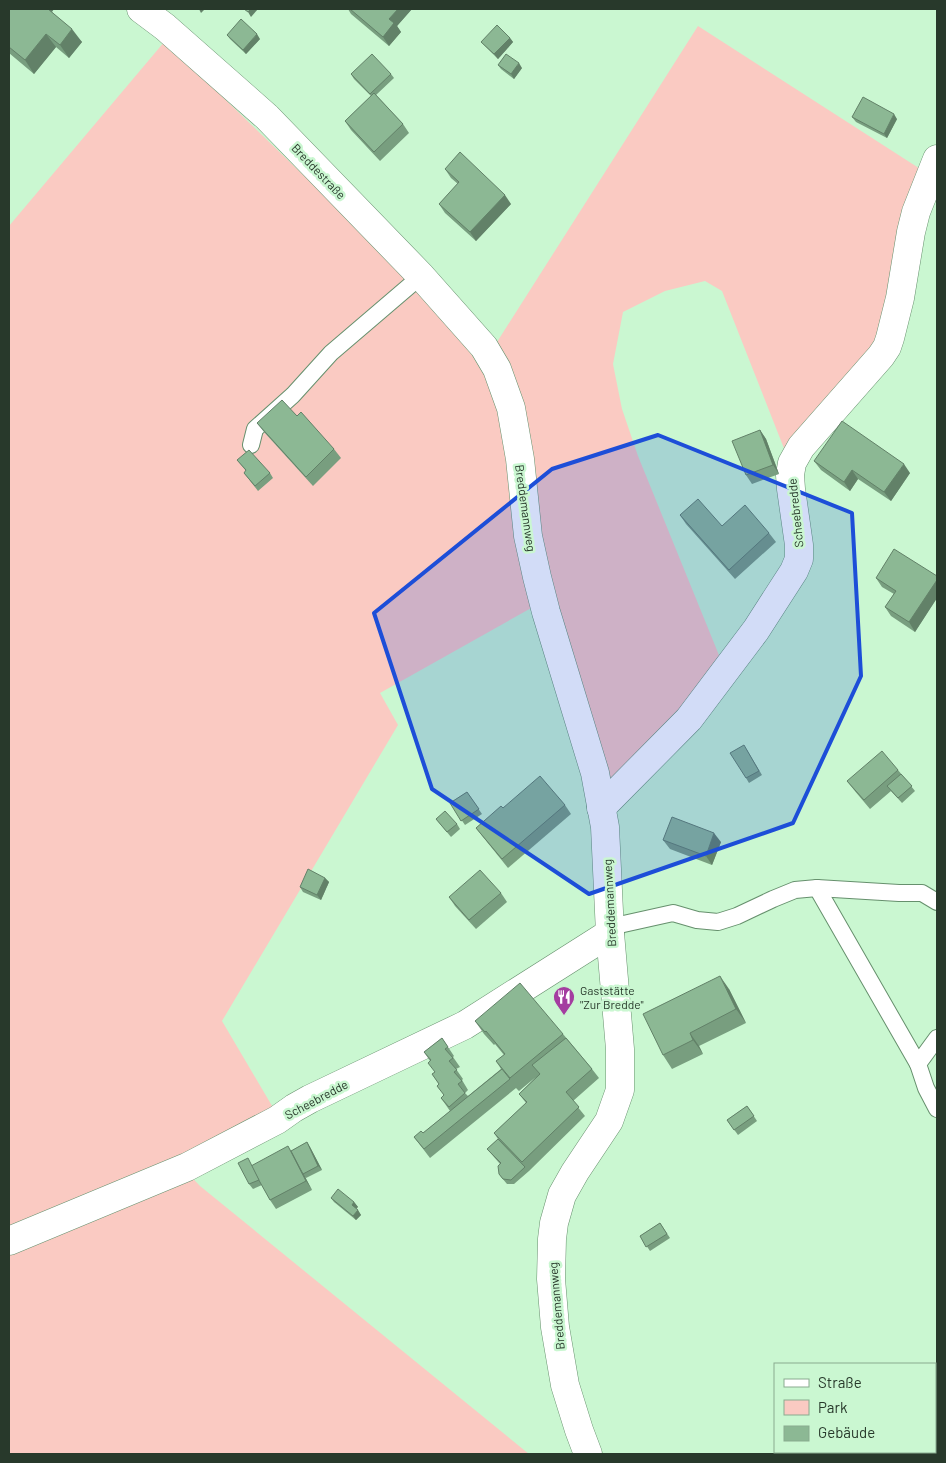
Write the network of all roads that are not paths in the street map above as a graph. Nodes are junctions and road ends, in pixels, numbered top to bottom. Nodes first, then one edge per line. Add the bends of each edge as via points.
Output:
1 (141, 9) edge
2 (937, 159) edge
3 (421, 276) junction
4 (484, 347) joint
5 (251, 445) dead end
6 (602, 808) junction
7 (817, 888) junction
8 (937, 902) edge
9 (610, 930) junction
10 (937, 1038) edge
11 (918, 1064) junction
12 (937, 1109) edge
13 (9, 1241) edge
14 (588, 1454) edge

1 - 3 street, Breddestraße via 267,117
2 - 6 street, Scheebredde via 916,212 887,347 801,447 792,463 790,489 799,545 799,560 794,571 756,630 690,719
3 - 4 street, Breddestraße
3 - 5 lane via 331,353 293,395 255,429
4 - 6 street, Breddemannweg via 497,369 511,408 528,536 537,577
6 - 9 street, Breddemannweg
7 - 8 lane via 922,893
7 - 9 lane via 795,890 718,922 674,913
7 - 11 lane
9 - 13 street, Scheebredde via 465,1024 310,1099 187,1167
9 - 14 street, Breddemannweg via 620,1049 620,1090 609,1121 562,1195 552,1239 555,1327 565,1385
10 - 11 lane
11 - 12 lane

